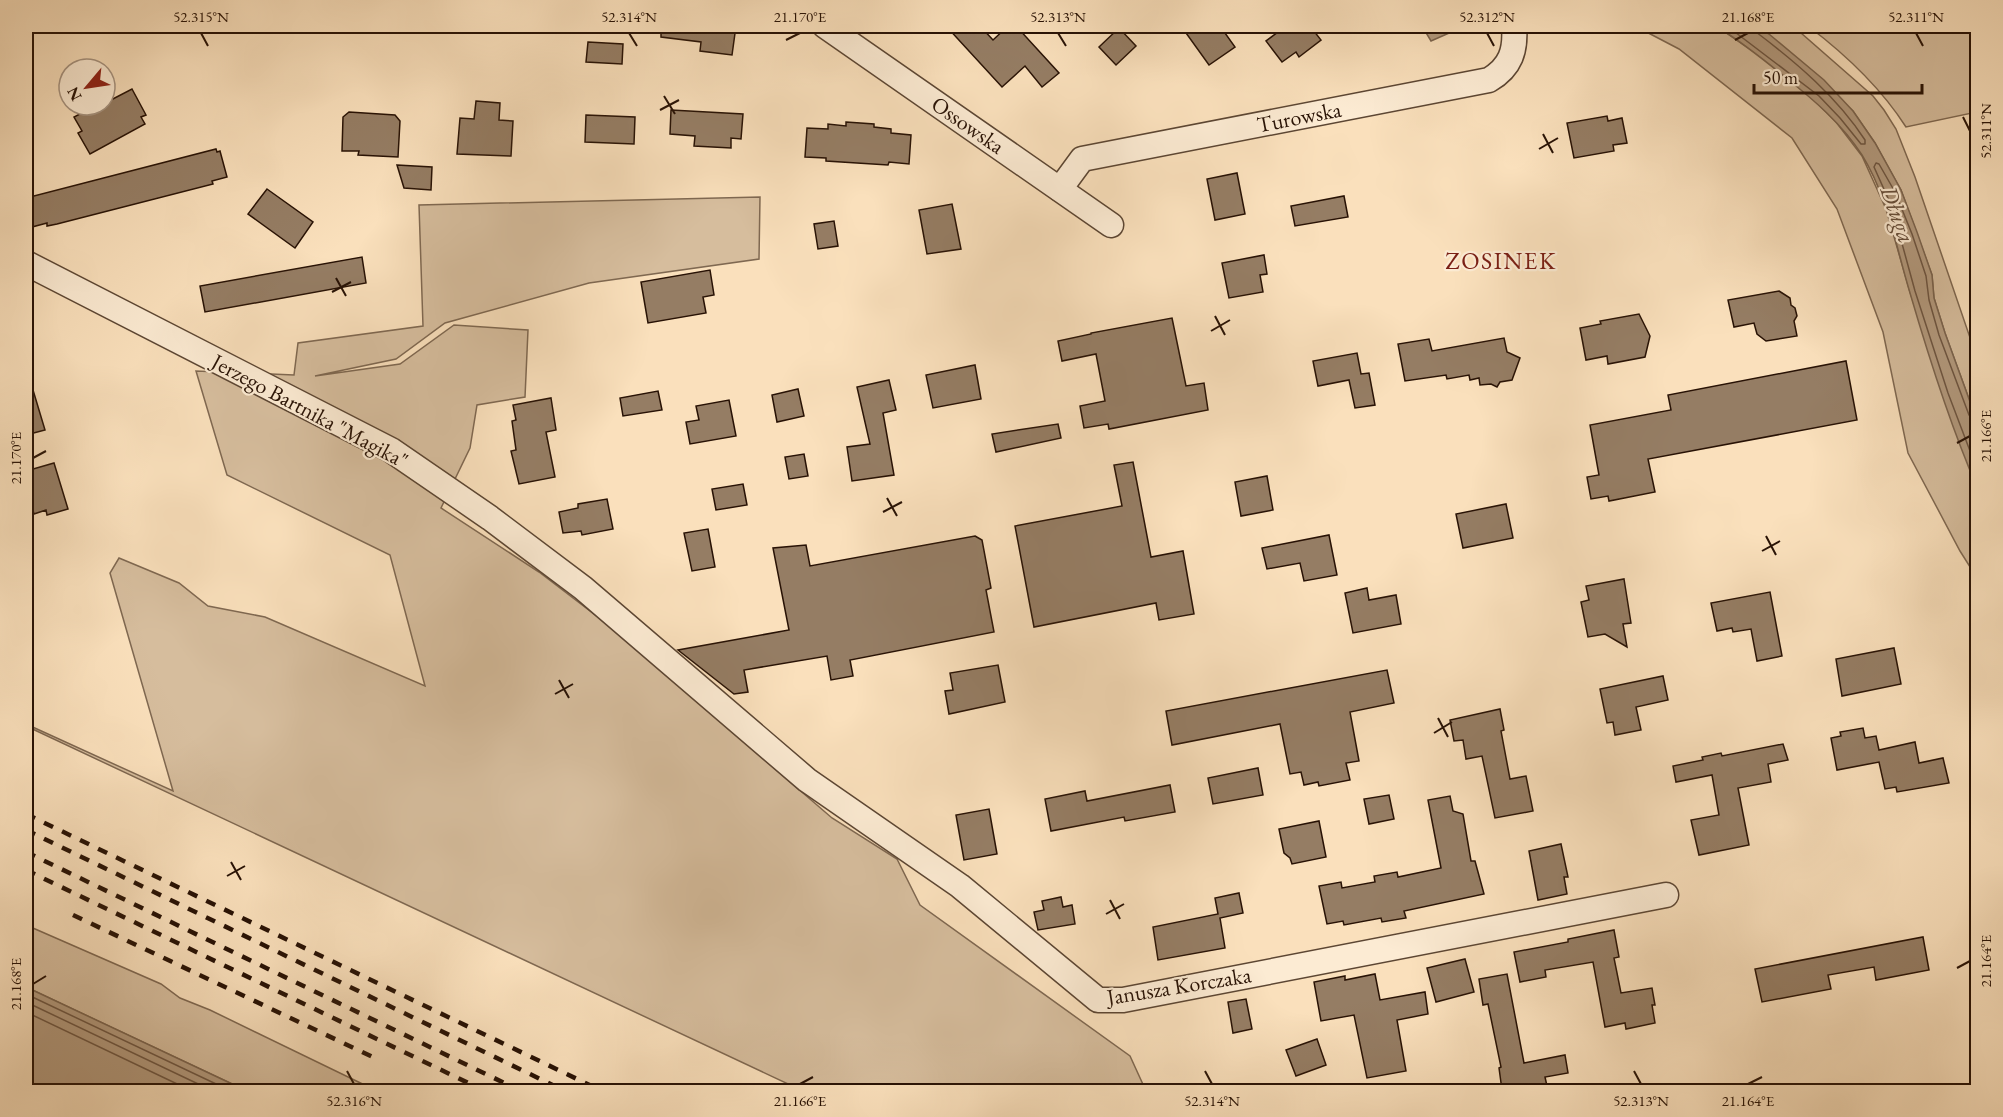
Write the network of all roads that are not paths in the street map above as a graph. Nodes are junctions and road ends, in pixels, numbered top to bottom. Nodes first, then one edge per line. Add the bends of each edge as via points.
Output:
1 (825, 26) edge
2 (1514, 26) edge
3 (1060, 189) junction
4 (1111, 225) dead end
5 (26, 263) edge
6 (715, 702) joint
7 (1666, 895) dead end

1 - 3 street, Ossowska
2 - 3 street, Turowska via 1512,57 1490,80 1082,159
3 - 4 street, Ossowska
5 - 6 street, Jerzego Bartnika "Magika" via 391,450 584,588
6 - 7 street, Janusza Korczaka via 807,780 960,886 1098,1000 1123,1000

